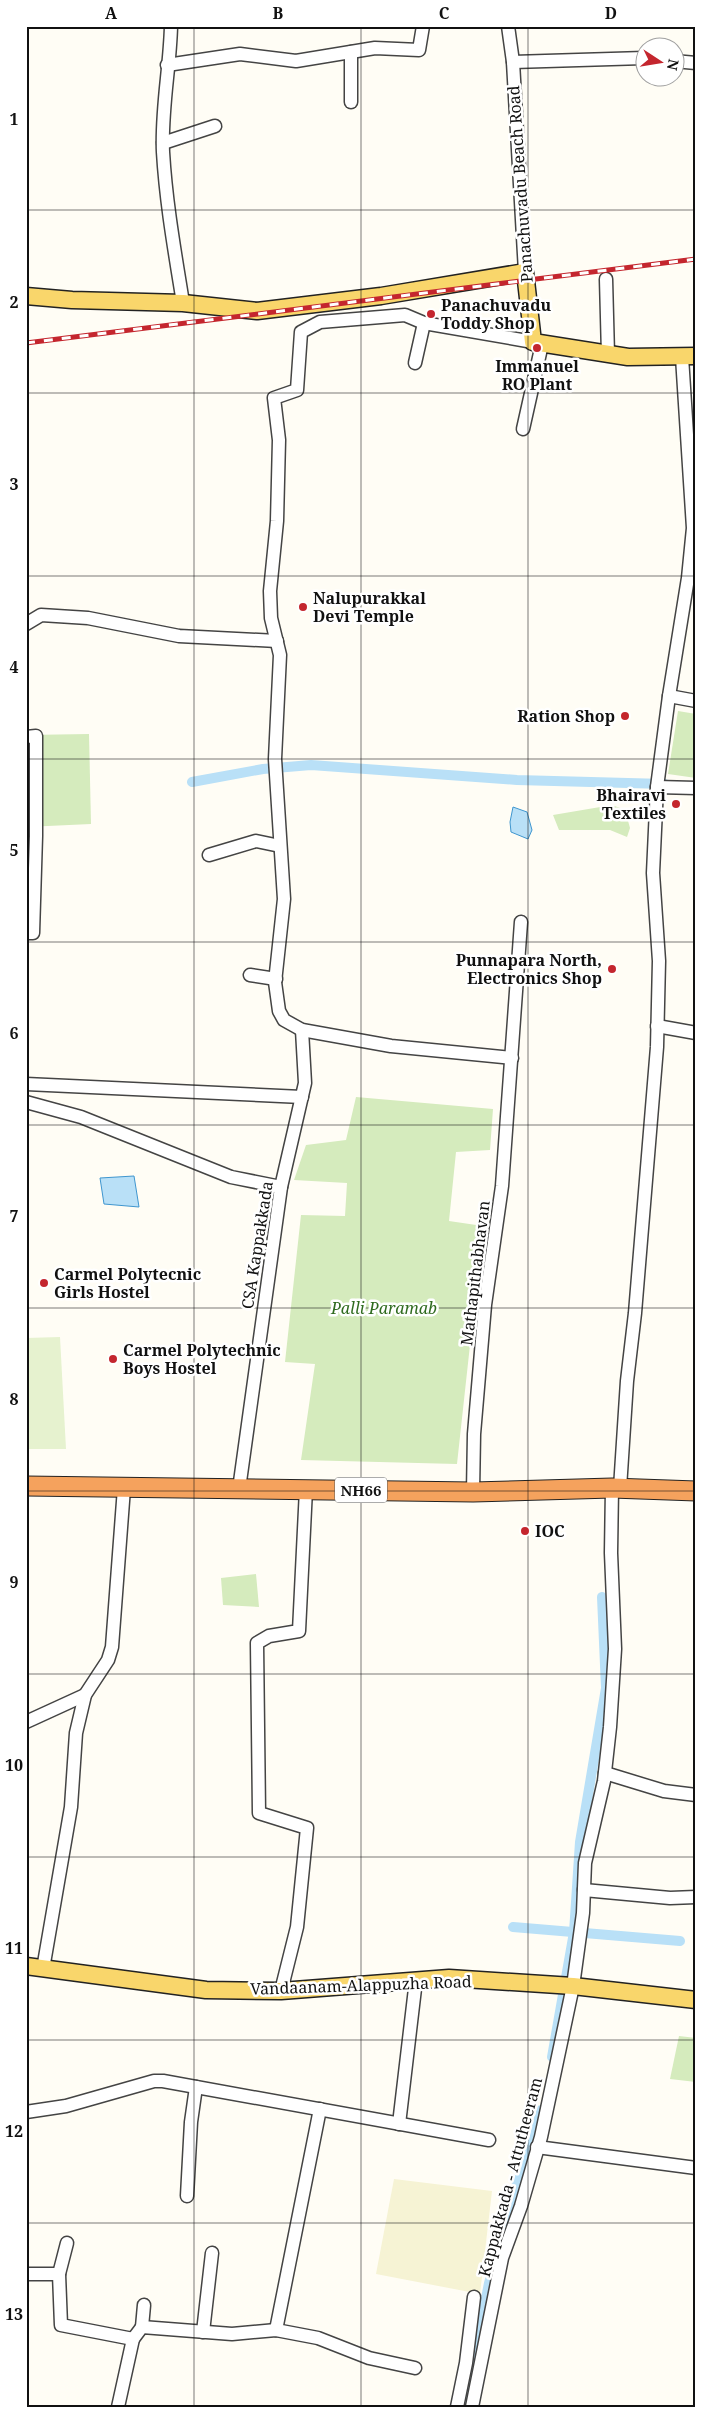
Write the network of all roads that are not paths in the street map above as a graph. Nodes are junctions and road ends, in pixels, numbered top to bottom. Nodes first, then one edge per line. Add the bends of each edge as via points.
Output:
1 (171, 26) edge
2 (423, 26) edge
3 (508, 26) edge
4 (351, 52) junction
5 (634, 58) edge
6 (513, 62) junction
7 (167, 65) junction
8 (351, 102) dead end
9 (215, 126) dead end
10 (164, 143) junction
11 (525, 272) junction
12 (606, 278) dead end
13 (26, 296) edge
14 (184, 303) junction
15 (424, 323) junction
16 (538, 343) junction
17 (608, 355) junction
18 (689, 356) edge
19 (415, 363) dead end
20 (523, 429) dead end
21 (693, 492) edge
22 (26, 624) edge
23 (277, 641) junction
24 (669, 696) junction
25 (696, 701) edge
26 (26, 737) edge
27 (658, 783) junction
28 (696, 788) edge
29 (31, 836) edge
30 (280, 846) junction
31 (209, 855) dead end
32 (521, 922) dead end
33 (26, 933) edge
34 (250, 975) dead end
35 (276, 979) junction
36 (658, 1026) junction
37 (302, 1030) junction
38 (696, 1034) edge
39 (512, 1058) junction
40 (26, 1084) edge
41 (302, 1097) junction
42 (26, 1102) edge
43 (281, 1187) junction
44 (26, 1486) edge
45 (124, 1488) junction
46 (616, 1488) junction
47 (240, 1489) junction
48 (306, 1489) junction
49 (696, 1491) edge
50 (473, 1492) junction
51 (84, 1695) junction
52 (26, 1722) edge
53 (605, 1773) junction
54 (696, 1795) edge
55 (584, 1890) junction
56 (696, 1898) edge
57 (26, 1966) edge
58 (43, 1969) junction
59 (416, 1980) junction
60 (567, 1985) junction
61 (281, 1990) junction
62 (696, 2000) edge
63 (196, 2087) junction
64 (320, 2110) junction
65 (26, 2112) edge
66 (399, 2124) junction
67 (488, 2140) dead end
68 (537, 2147) junction
69 (696, 2168) edge
70 (187, 2196) dead end
71 (67, 2243) dead end
72 (212, 2254) dead end
73 (26, 2274) edge
74 (59, 2274) junction
75 (474, 2297) dead end
76 (144, 2305) dead end
77 (142, 2327) junction
78 (276, 2330) junction
79 (203, 2332) junction
80 (133, 2339) junction
81 (415, 2368) dead end
82 (118, 2407) edge
83 (457, 2407) edge
84 (472, 2407) edge

1 - 7 street
2 - 4 street via 419,50 375,48
3 - 6 street, Panachuvadu Beach Road
4 - 7 street via 296,61 240,54
4 - 8 street
5 - 6 street
6 - 11 street, Panachuvadu Beach Road
7 - 10 street
9 - 10 street
10 - 14 street via 171,229
11 - 14 main road via 382,296 257,311
11 - 16 main road, Panachuvadu Beach Road
12 - 17 street
13 - 14 main road
15 - 16 street
15 - 19 street
15 - 23 street via 406,315 355,317 320,322 301,332 297,390 274,398 279,440 277,521 270,591 271,618
16 - 17 main road
16 - 20 street
17 - 18 main road
18 - 21 street, Kappakkada - Attutheeram
21 - 24 street, Kappakkada - Attutheeram via 688,578
22 - 23 street via 41,615 50,615 88,618 179,636
23 - 30 street via 280,655 274,759
24 - 25 street
24 - 27 street, Kappakkada - Attutheeram
26 - 29 street via 36,736
27 - 28 street
27 - 36 street, Kappakkada - Attutheeram via 653,873 659,961
29 - 33 street via 33,933
30 - 31 street via 256,841
30 - 35 street via 284,899
32 - 39 street, Mathapithabhavan
34 - 35 street
35 - 37 street via 277,1001 284,1020
36 - 38 street
36 - 46 street, Kappakkada - Attutheeram via 641,1251
37 - 39 street via 391,1046
37 - 41 street, CSA Kappakkada
39 - 50 street, Mathapithabhavan via 502,1186 485,1306 474,1434
40 - 41 street
41 - 43 street, CSA Kappakkada
42 - 43 street via 81,1117 231,1177
43 - 47 street, CSA Kappakkada
44 - 45 highway, NH66
45 - 47 highway, NH66
45 - 51 street via 112,1647 105,1664
46 - 49 highway, NH66
46 - 50 highway, NH66
46 - 53 street, Kappakkada - Attutheeram via 611,1553 615,1650
47 - 48 highway, NH66
48 - 50 highway, NH66
48 - 61 street via 298,1631 269,1636 257,1643 259,1813 307,1828 297,1926
51 - 52 street
51 - 58 street via 76,1733 71,1807
53 - 54 street via 664,1791
53 - 55 street, Kappakkada - Attutheeram via 585,1862
55 - 56 street
55 - 60 street, Kappakkada - Attutheeram via 580,1932
57 - 58 main road, Vandaanam-Alappuzha Road
58 - 61 main road, Vandaanam-Alappuzha Road via 206,1990
59 - 60 main road, Vandaanam-Alappuzha Road via 449,1978
59 - 61 main road, Vandaanam-Alappuzha Road
59 - 66 street
60 - 62 main road, Vandaanam-Alappuzha Road
60 - 68 street, Kappakkada - Attutheeram
63 - 64 street
63 - 65 street via 154,2081 66,2106
63 - 70 street via 190,2122
64 - 66 street
64 - 78 street
66 - 67 street
68 - 69 street
68 - 84 street, Kappakkada - Attutheeram via 522,2206 502,2258
71 - 74 street
72 - 79 street
73 - 74 street
74 - 80 street via 61,2325
75 - 83 street
76 - 77 street
77 - 79 street
77 - 80 street
78 - 79 street via 232,2334
78 - 81 street via 318,2338 369,2358
80 - 82 street

